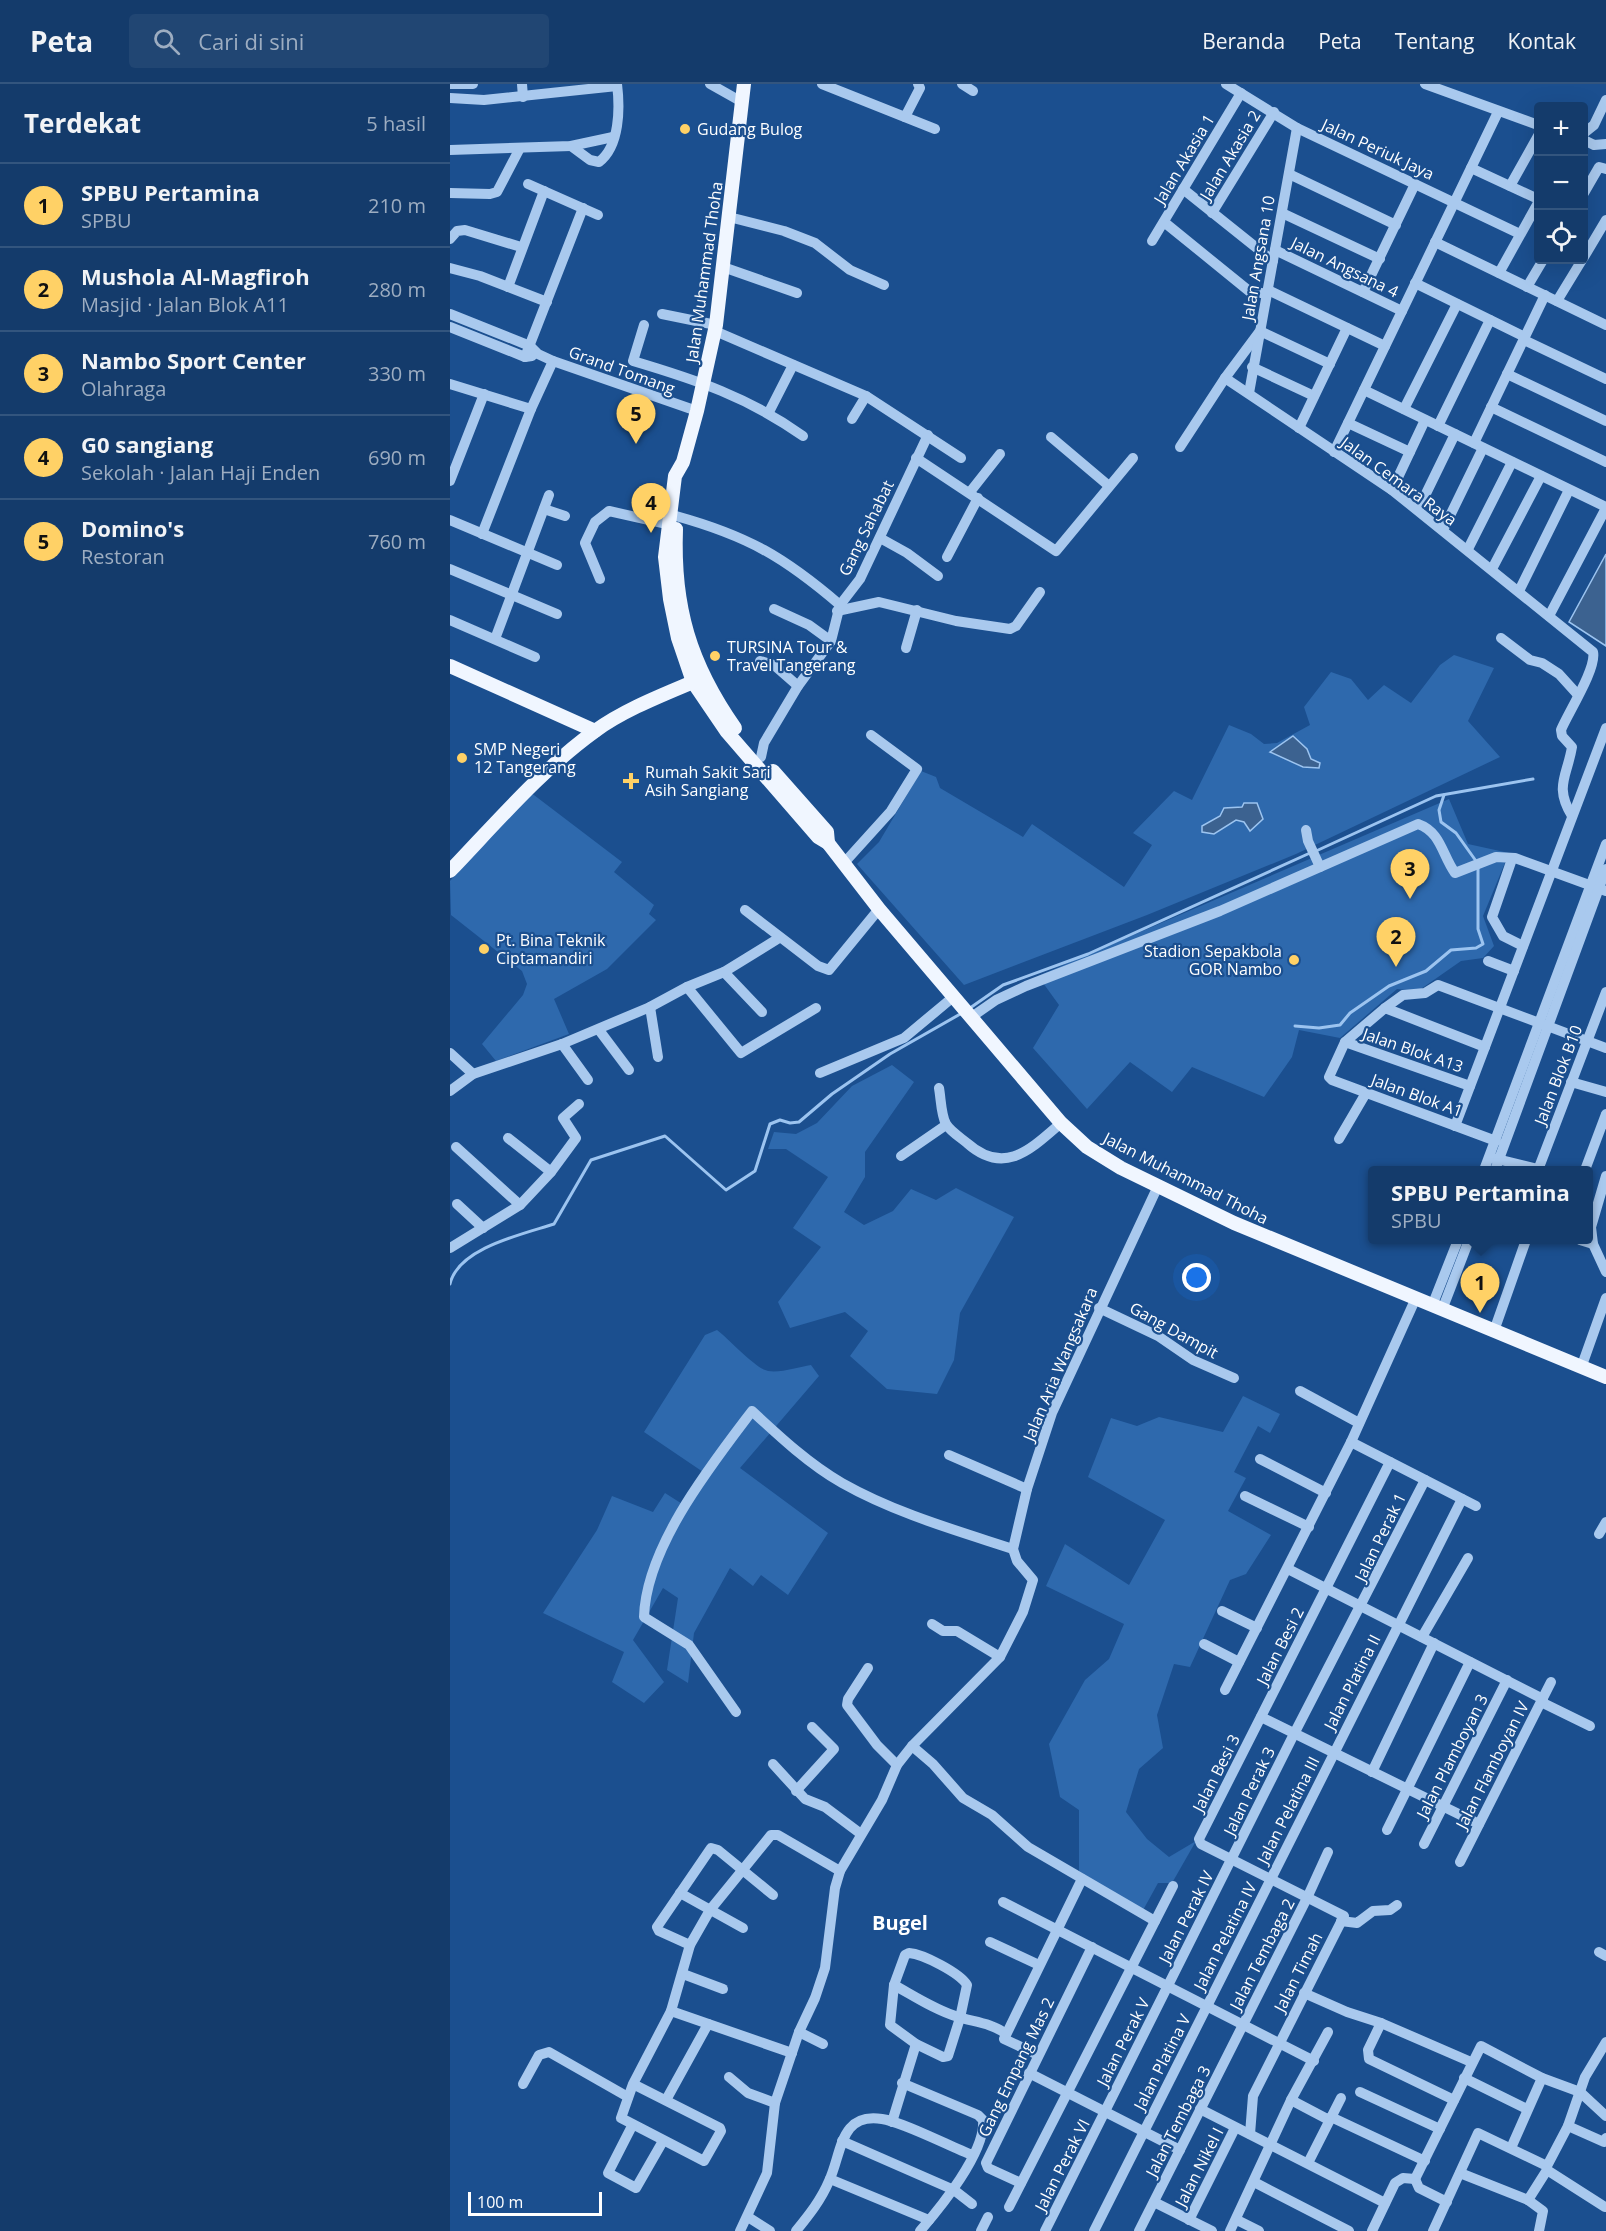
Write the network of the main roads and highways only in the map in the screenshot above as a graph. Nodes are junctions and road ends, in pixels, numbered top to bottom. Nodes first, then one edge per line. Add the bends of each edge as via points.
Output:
1 (744, 84) edge
2 (683, 637) junction
3 (450, 666) edge
4 (693, 682) junction
5 (730, 729) junction
6 (595, 731) junction
7 (828, 843) junction
8 (450, 871) edge
9 (1606, 1377) edge

1 - 2 main road, Jalan Muhammad Thoha via 716,328 672,520
2 - 4 main road, Jalan Muhammad Thoha
2 - 5 main road, Jalan Muhammad Thoha
3 - 6 main road
4 - 5 main road, Jalan Muhammad Thoha
4 - 6 main road
5 - 7 main road, Jalan Muhammad Thoha via 818,837
5 - 7 main road, Jalan Muhammad Thoha via 761,757 826,832
6 - 8 main road via 533,785
7 - 9 main road, Jalan Muhammad Thoha via 968,1016 1061,1124 1087,1147 1256,1233

